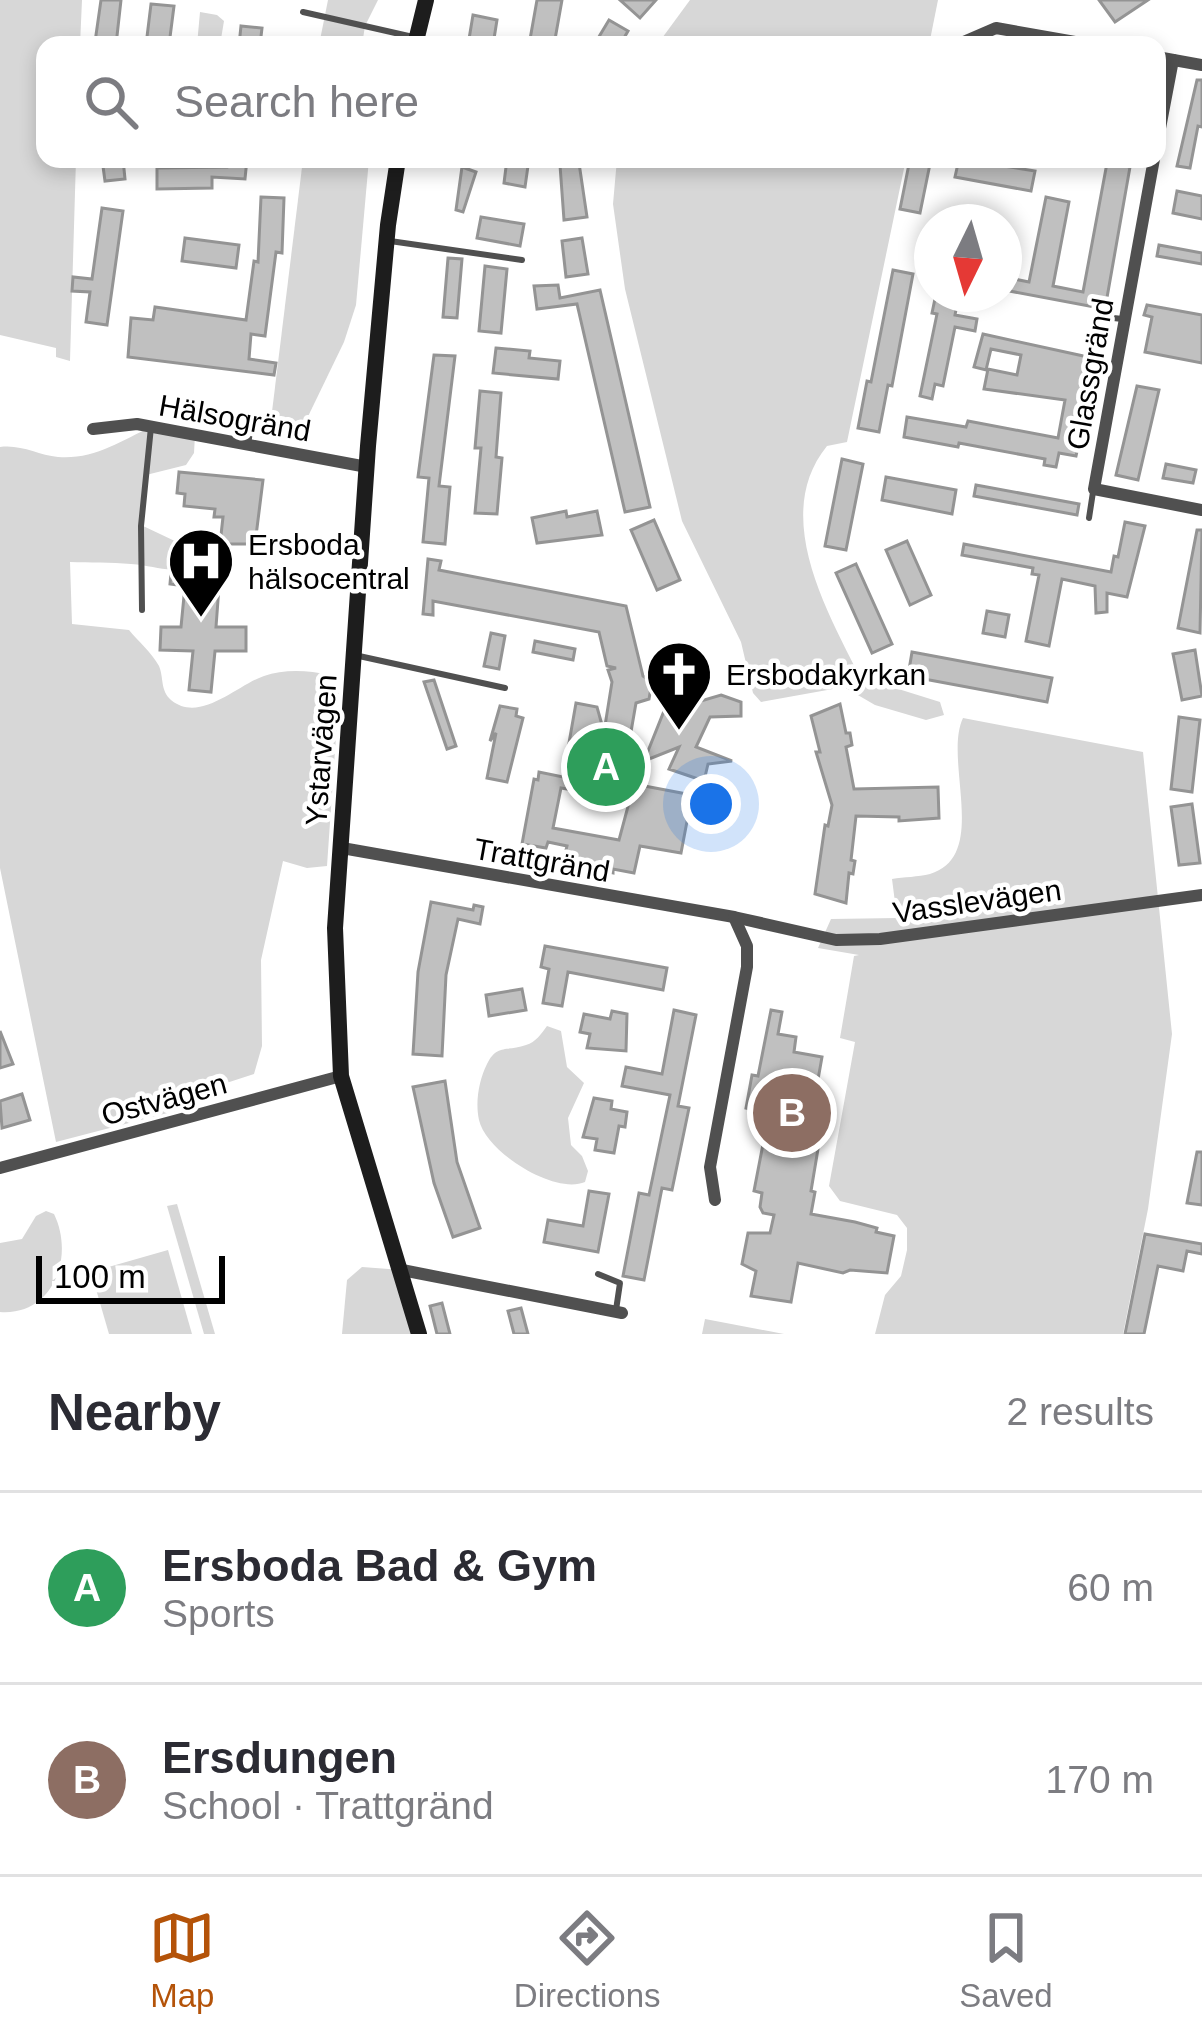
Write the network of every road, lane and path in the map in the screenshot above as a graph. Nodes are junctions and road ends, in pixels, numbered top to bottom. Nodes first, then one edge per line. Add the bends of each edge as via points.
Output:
1 (426, 0) edge
2 (303, 12) dead end
3 (397, 36) edge
4 (417, 36) edge
5 (978, 36) edge
6 (1027, 36) edge
7 (1166, 59) edge
8 (1173, 60) junction
9 (1202, 65) edge
10 (1166, 97) edge
11 (397, 168) edge
12 (1152, 168) edge
13 (387, 241) junction
14 (523, 260) dead end
15 (1103, 317) dead end
16 (1124, 320) junction
17 (250, 424) dead end
18 (151, 427) junction
19 (93, 429) dead end
20 (248, 445) junction
21 (367, 467) junction
22 (1094, 489) junction
23 (1202, 510) edge
24 (1089, 518) dead end
25 (132, 588) dead end
26 (142, 588) junction
27 (142, 610) dead end
28 (355, 655) junction
29 (505, 688) dead end
30 (341, 848) junction
31 (1202, 895) edge
32 (734, 917) junction
33 (758, 922) joint
34 (341, 1076) junction
35 (0, 1168) edge
36 (716, 1199) dead end
37 (402, 1270) junction
38 (598, 1274) dead end
39 (619, 1312) joint
40 (418, 1334) edge

1 - 4 street
2 - 3 lane
5 - 6 street via 996,28
7 - 8 street
8 - 9 street
8 - 10 street
11 - 13 street, Ystarvägen
12 - 16 street, Glassgränd
13 - 14 lane
13 - 21 street, Ystarvägen
15 - 16 lane
16 - 22 street, Glassgränd
17 - 20 lane
18 - 19 street, Hälsogränd
18 - 20 street, Hälsogränd
18 - 26 lane
20 - 21 street, Hälsogränd
21 - 28 street, Ystarvägen
22 - 23 street, Glassgränd
22 - 24 lane
25 - 26 lane
26 - 27 lane
28 - 29 lane
28 - 30 street, Ystarvägen
30 - 32 street, Trattgränd
30 - 34 street, Ystarvägen via 334,928
31 - 33 street, Vasslevägen via 880,939 836,940
32 - 33 street, Trattgränd
32 - 36 street via 752,968 710,1167
34 - 35 street, Ostvägen
34 - 37 street, Ystarvägen
37 - 39 street
37 - 40 street, Ystarvägen
38 - 39 lane via 620,1283

